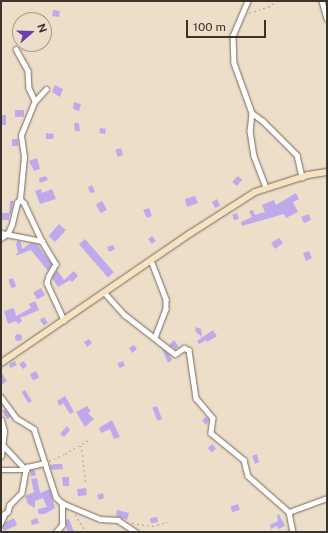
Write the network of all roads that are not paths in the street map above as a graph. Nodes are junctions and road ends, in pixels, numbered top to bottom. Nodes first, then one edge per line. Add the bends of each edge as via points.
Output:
1 (248, 1) edge
2 (322, 1) edge
3 (327, 18) edge
4 (18, 52) edge
5 (46, 89) dead end
6 (35, 101) junction
7 (252, 113) junction
8 (327, 172) edge
9 (302, 177) junction
10 (266, 188) junction
11 (20, 199) junction
12 (1, 233) edge
13 (8, 233) junction
14 (1, 238) edge
15 (42, 241) junction
16 (151, 260) junction
17 (104, 292) junction
18 (64, 320) junction
19 (155, 337) junction
20 (1, 363) edge
21 (1, 397) edge
22 (1, 420) edge
23 (2, 444) edge
24 (1, 456) edge
25 (45, 463) junction
26 (1, 470) edge
27 (26, 470) junction
28 (327, 498) edge
29 (62, 503) junction
30 (289, 512) junction
31 (3, 515) edge
32 (1, 523) edge
33 (56, 532) edge
34 (136, 532) edge
35 (293, 532) edge

1 - 7 street via 233,36 234,63
2 - 3 street
4 - 6 street via 28,71 29,88
5 - 6 street
6 - 11 street via 21,135 24,157
7 - 9 street via 297,155
7 - 10 street via 250,131 254,156
8 - 9 main road
9 - 10 main road
10 - 16 main road via 255,192
11 - 13 street
11 - 15 street
12 - 13 street
13 - 14 street
13 - 15 street
15 - 18 street via 56,264 47,283
16 - 17 main road
16 - 19 street via 166,299 166,309
17 - 18 main road
17 - 19 street via 125,315
18 - 20 main road
19 - 30 street via 175,354 184,348 189,350 196,398 213,418 210,433 244,460 248,476
21 - 25 street via 16,418 34,429
22 - 23 street via 4,431
23 - 24 street
23 - 27 street
25 - 27 street via 27,467
25 - 29 street via 56,497
26 - 27 street
27 - 31 street via 22,493
28 - 30 street
29 - 33 street via 62,525
29 - 34 street via 100,519 118,520
30 - 35 street
31 - 32 street

